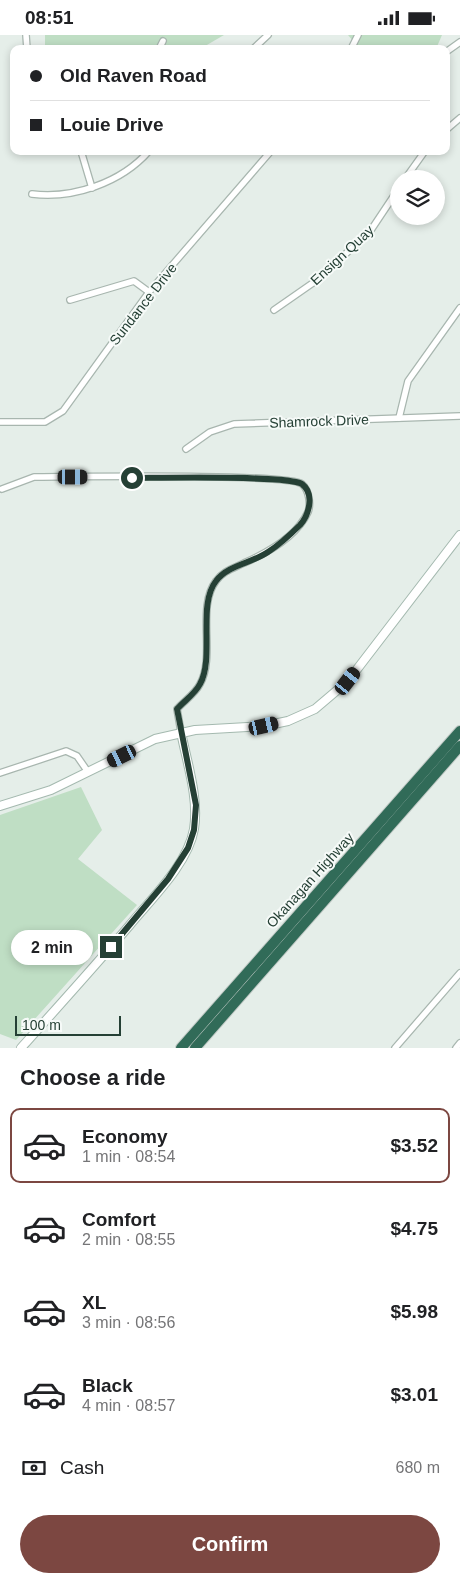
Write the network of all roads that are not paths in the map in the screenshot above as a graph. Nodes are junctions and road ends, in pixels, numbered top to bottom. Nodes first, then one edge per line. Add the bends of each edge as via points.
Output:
1 (268, 35) edge
2 (163, 41) dead end
3 (161, 45) edge
4 (257, 45) edge
5 (460, 118) edge
6 (450, 127) edge
7 (82, 155) edge
8 (144, 155) edge
9 (268, 155) edge
10 (422, 155) edge
11 (411, 170) edge
12 (92, 188) junction
13 (32, 194) dead end
14 (390, 202) edge
15 (150, 292) junction
16 (70, 300) dead end
17 (460, 308) edge
18 (274, 310) dead end
19 (460, 416) edge
20 (399, 418) junction
21 (0, 422) edge
22 (186, 449) dead end
23 (2, 489) dead end
24 (460, 535) edge
25 (460, 731) edge
26 (181, 732) junction
27 (460, 746) edge
28 (88, 772) junction
29 (0, 773) edge
30 (0, 806) edge
31 (460, 973) edge
32 (460, 1043) edge
33 (21, 1048) edge
34 (181, 1048) edge
35 (194, 1048) edge
36 (395, 1048) edge
37 (456, 1048) edge

1 - 4 street
2 - 3 street
5 - 6 street
7 - 12 street
8 - 12 street via 128,171
9 - 15 street, Sundance Drive
10 - 11 street
12 - 13 street via 46,196
14 - 18 street, Ensign Quay via 371,230 320,278
15 - 16 street via 134,281
15 - 21 street, Sundance Drive via 63,411 46,422
17 - 20 street via 408,381
19 - 20 street, Shamrock Drive
20 - 22 street, Shamrock Drive via 234,424 210,432
23 - 26 street via 34,477 250,478 303,485 309,496 309,510 301,524 268,552 222,573 214,583 208,614 204,675 198,689 177,709
24 - 26 street via 348,681 315,709 288,721 264,726
25 - 34 highway, Okanagan Highway
26 - 28 street via 155,739
26 - 33 street via 196,805 194,830 188,848 168,879
27 - 35 highway, Okanagan Highway
28 - 29 street via 77,756 66,751
28 - 30 street via 52,790
31 - 36 street
32 - 37 street

